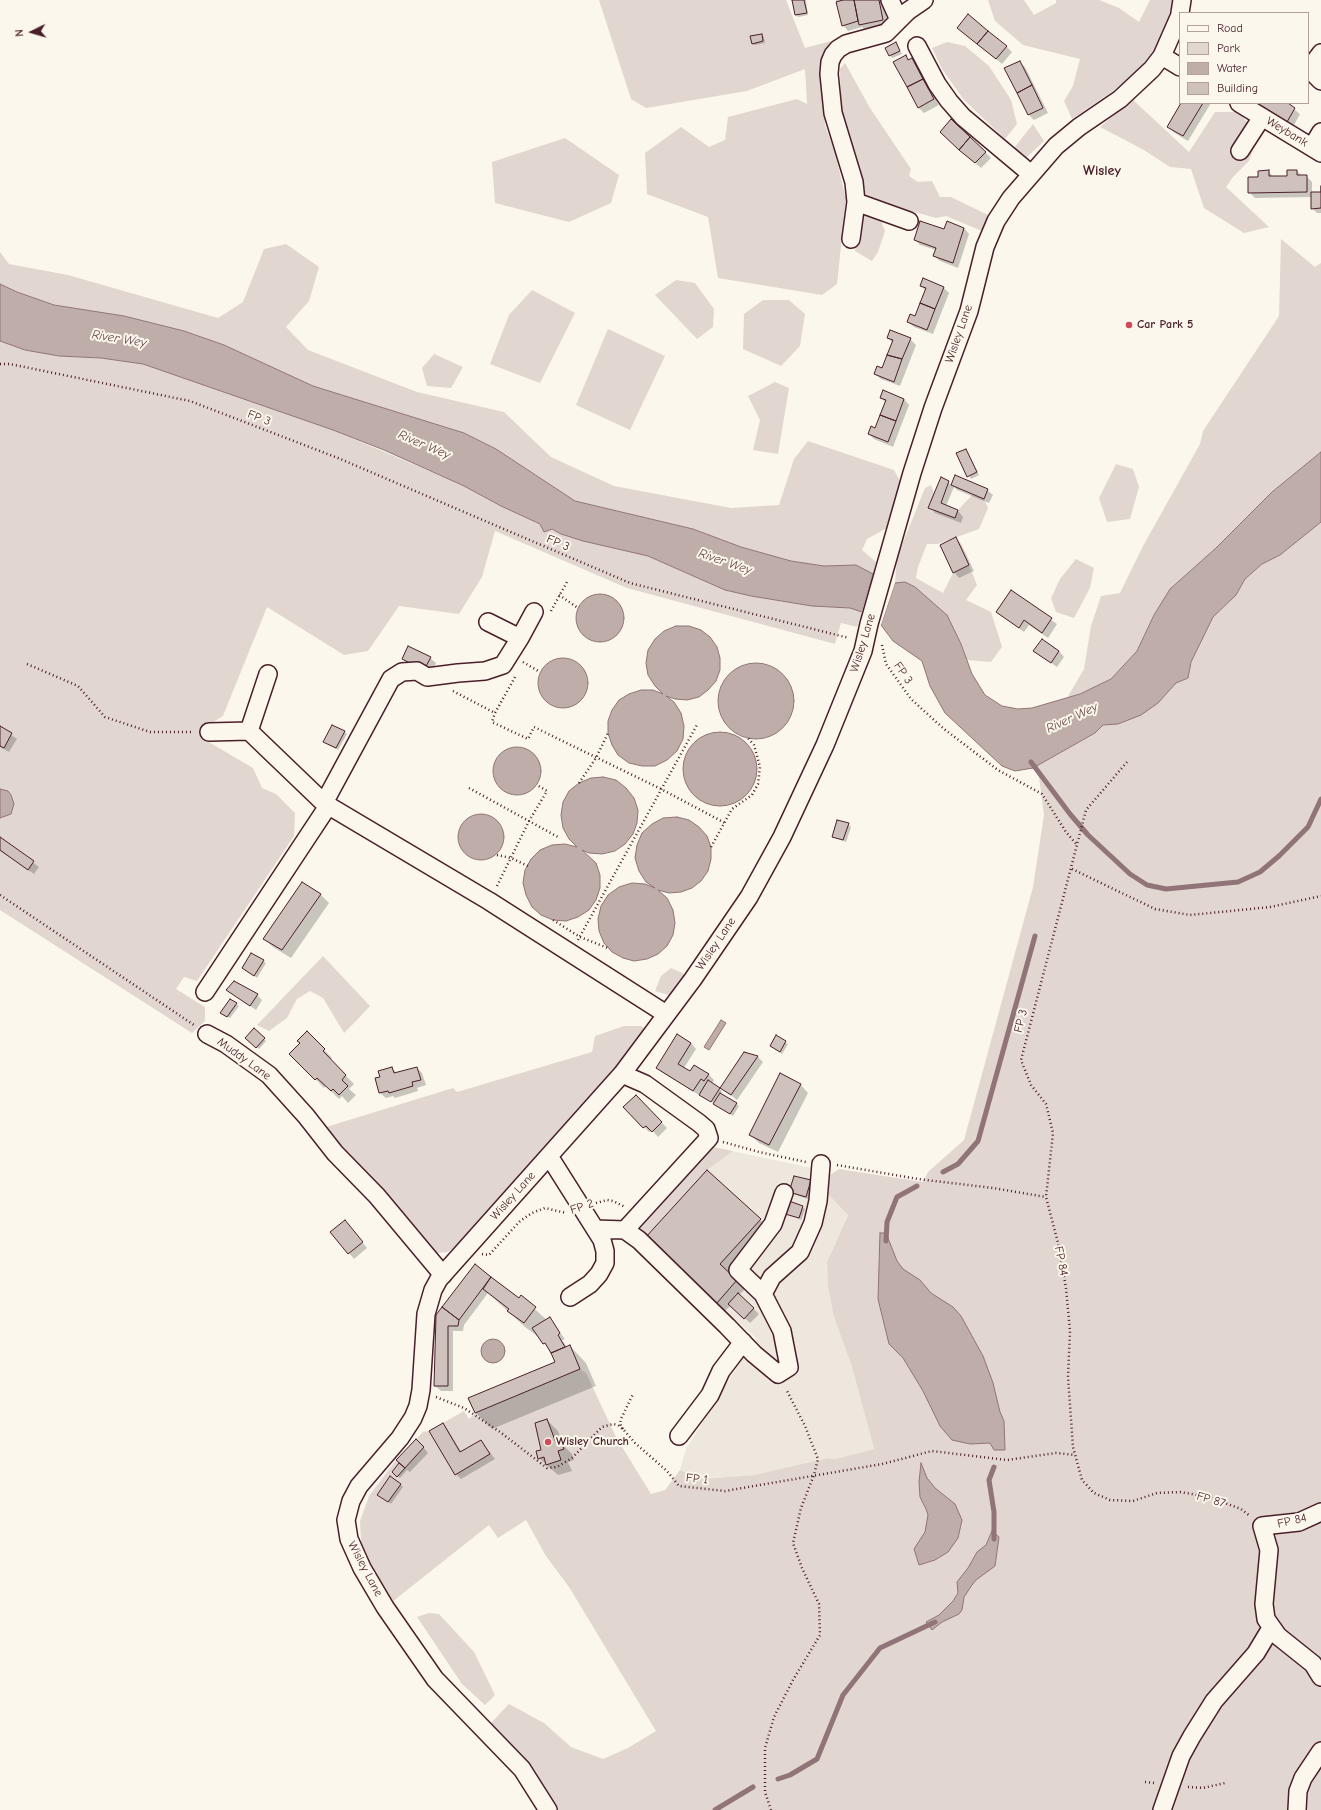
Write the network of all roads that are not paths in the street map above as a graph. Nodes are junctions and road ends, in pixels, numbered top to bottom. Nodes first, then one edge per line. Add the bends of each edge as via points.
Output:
1 (890, 0) edge
2 (924, 0) edge
3 (1182, 0) edge
4 (1180, 12) edge
5 (1179, 16) edge
6 (899, 20) junction
7 (917, 46) dead end
8 (1321, 53) edge
9 (1162, 56) junction
10 (1179, 66) edge
11 (1321, 81) edge
12 (1241, 104) edge
13 (1262, 117) junction
14 (1321, 132) edge
15 (1317, 150) edge
16 (1240, 151) dead end
17 (1031, 174) junction
18 (856, 202) junction
19 (909, 221) dead end
20 (851, 239) dead end
21 (541, 614) road end
22 (488, 622) dead end
23 (520, 638) junction
24 (268, 674) dead end
25 (249, 731) junction
26 (209, 732) road end
27 (326, 804) junction
28 (205, 992) dead end
29 (666, 1014) junction
30 (207, 1034) road end
31 (622, 1074) junction
32 (549, 1156) junction
33 (821, 1164) dead end
34 (784, 1193) dead end
35 (595, 1229) junction
36 (625, 1230) junction
37 (443, 1275) junction
38 (763, 1294) junction
39 (570, 1297) dead end
40 (743, 1342) junction
41 (679, 1436) dead end
42 (1321, 1512) edge
43 (1271, 1628) junction
44 (1321, 1676) edge
45 (1321, 1751) edge
46 (548, 1810) edge
47 (1162, 1810) edge
48 (1297, 1810) edge

1 - 6 street
2 - 6 street
3 - 4 street, Wisley Lane
5 - 9 street, Wisley Lane
6 - 18 street via 886,33 846,44 836,52 830,62 833,113 854,182
7 - 17 street via 937,84 963,117
8 - 11 street via 1315,61 1314,70
9 - 10 street
9 - 17 street, Wisley Lane via 1120,99 1062,141
12 - 13 street, Weybank
13 - 15 street, Weybank
13 - 16 street, Weybank
14 - 15 street, Weybank
17 - 29 street, Wisley Lane via 996,221 985,247 969,311 932,408 868,631 825,745 766,868 693,979
18 - 19 street
18 - 20 street
21 - 23 street
22 - 23 street
23 - 27 street via 503,665 485,671 458,672 427,678 416,672 402,672 390,679
24 - 25 street
25 - 26 street
25 - 27 street
27 - 28 street
27 - 29 street via 489,901
29 - 31 street, Wisley Lane
30 - 37 street, Muddy Lane via 226,1044 269,1075 335,1153 377,1196
31 - 32 street, Wisley Lane
31 - 36 street via 646,1084 690,1116 706,1130 709,1138
32 - 35 street
32 - 37 street, Wisley Lane
33 - 38 street via 813,1223 800,1252 772,1277
34 - 38 street via 773,1224 738,1270
35 - 36 street
35 - 39 street via 602,1240 605,1263 590,1284
36 - 40 street via 639,1240
37 - 46 street, Wisley Lane via 433,1290 426,1314 418,1406 400,1438 354,1493 346,1520 349,1539 362,1568 385,1607 435,1679 522,1769
38 - 40 street via 782,1331 789,1367 778,1374
40 - 41 street
42 - 43 street, FP 84 via 1299,1522 1262,1526 1269,1550 1264,1604 1266,1619
43 - 44 street via 1313,1664
43 - 47 street via 1256,1654 1214,1701 1192,1736 1181,1756
45 - 48 street via 1302,1778

